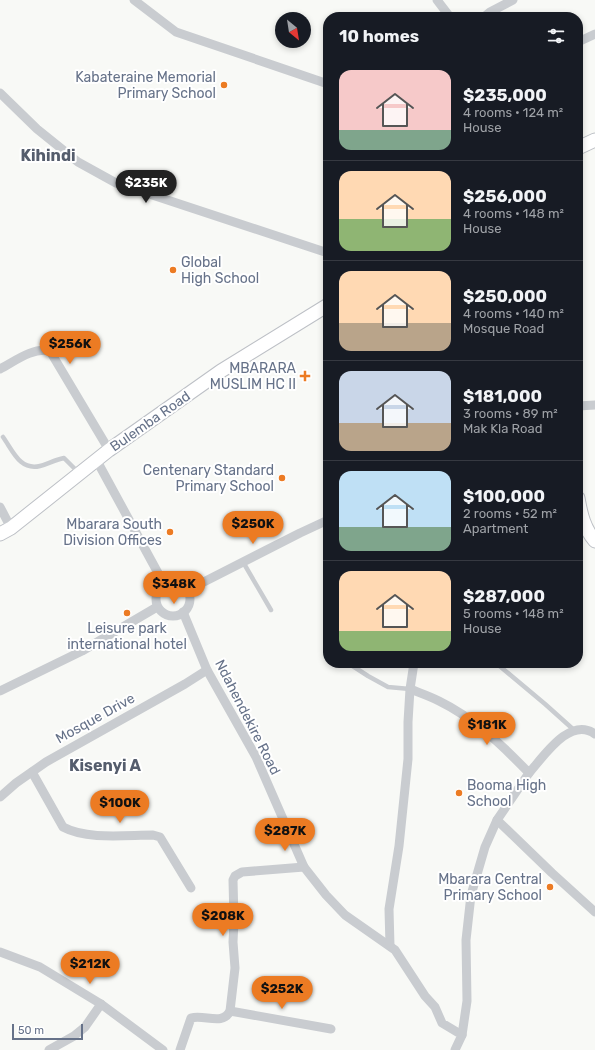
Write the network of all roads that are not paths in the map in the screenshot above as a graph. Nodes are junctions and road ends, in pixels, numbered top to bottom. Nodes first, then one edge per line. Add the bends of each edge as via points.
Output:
1 (134, 0) edge
2 (437, 0) edge
3 (513, 0) edge
4 (446, 12) edge
5 (490, 12) edge
6 (595, 34) edge
7 (583, 40) edge
8 (323, 82) edge
9 (0, 93) edge
10 (595, 140) edge
11 (583, 146) edge
12 (323, 252) edge
13 (323, 308) edge
14 (0, 369) edge
15 (595, 405) edge
16 (583, 406) edge
17 (3, 437) dead end
18 (109, 450) junction
19 (97, 461) junction
20 (81, 474) junction
21 (0, 507) edge
22 (323, 522) edge
23 (583, 522) edge
24 (6, 531) edge
25 (595, 541) edge
26 (243, 562) junction
27 (164, 584) junction
28 (188, 590) junction
29 (157, 607) junction
30 (271, 610) dead end
31 (183, 612) junction
32 (356, 668) edge
33 (413, 668) edge
34 (502, 668) edge
35 (207, 670) junction
36 (410, 689) junction
37 (0, 691) edge
38 (574, 730) junction
39 (595, 734) edge
40 (32, 772) junction
41 (529, 773) junction
42 (0, 797) edge
43 (497, 820) junction
44 (304, 867) junction
45 (191, 888) dead end
46 (595, 912) edge
47 (390, 946) junction
48 (0, 952) edge
49 (101, 1004) junction
50 (230, 1011) junction
51 (331, 1029) dead end
52 (462, 1035) junction
53 (49, 1050) edge
54 (163, 1050) edge
55 (180, 1050) edge
56 (455, 1050) edge

1 - 8 street via 176,32
2 - 4 street
3 - 5 street
6 - 7 street
9 - 12 street via 37,129 78,162 116,183
10 - 11 main road
13 - 18 main road, Bulemba Road via 221,371
14 - 18 street via 30,353 50,351
15 - 16 street
17 - 20 lane via 22,464 29,467 40,466 64,458
18 - 19 main road, Bulemba Road
19 - 20 main road, Bulemba Road
19 - 27 street
20 - 24 main road, Bulemba Road
21 - 24 street
22 - 26 street
23 - 25 main road
26 - 28 street
26 - 30 lane
27 - 28 street via 180,583
27 - 29 street via 155,596
28 - 31 street via 189,605
29 - 31 street via 165,615 177,616
29 - 37 street via 82,651
31 - 35 street, Ndahendekire Road
32 - 36 lane via 388,687
33 - 36 street
34 - 38 lane
35 - 40 street, Mosque Drive via 67,749
35 - 44 street, Ndahendekire Road via 256,757
36 - 41 street via 439,701 472,720 502,745
36 - 47 street via 408,759 399,846 389,909
38 - 39 street via 584,728
38 - 41 street via 560,738
40 - 42 street, Mosque Drive
40 - 45 street via 64,827 72,832 97,835 160,837
41 - 43 street
43 - 46 street
43 - 52 street via 484,847 471,894 466,940 467,1001
44 - 47 street, Ndahendekire Road via 345,915
44 - 50 street via 242,872 235,876 235,968
47 - 52 street, Ndahendekire Road via 435,1007 442,1023
48 - 49 street via 40,967
49 - 53 street via 85,1027
49 - 54 street
50 - 51 street
50 - 55 street via 227,1016 220,1019 199,1016 191,1018
52 - 56 street

